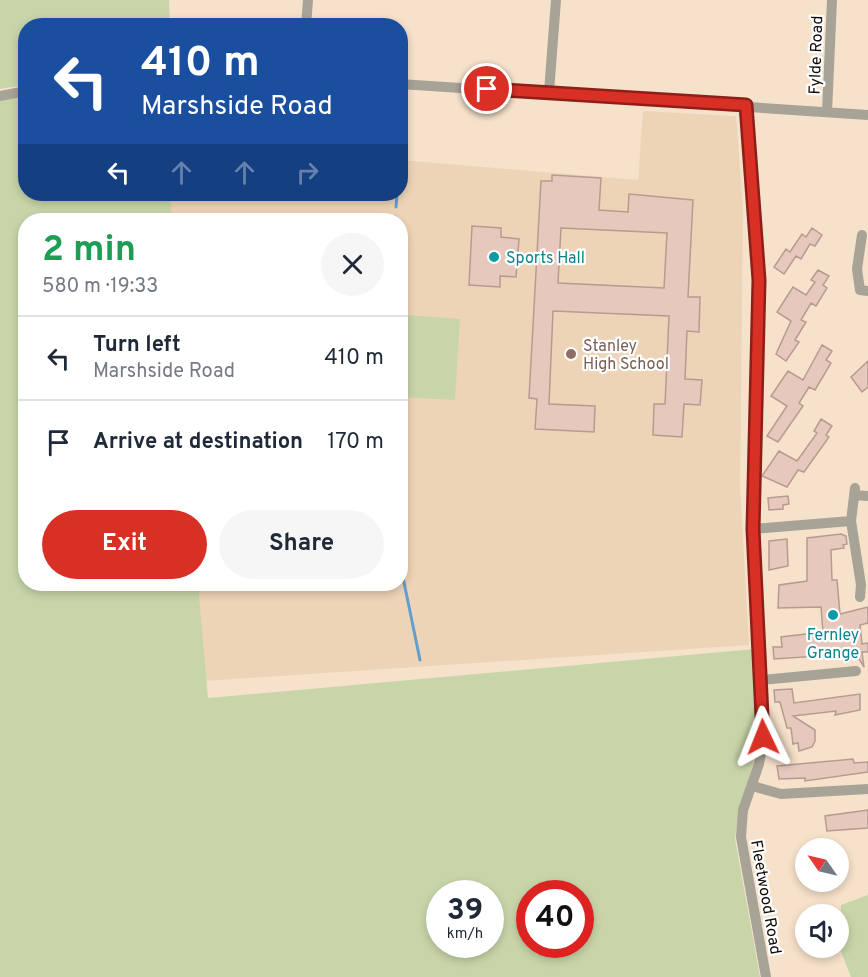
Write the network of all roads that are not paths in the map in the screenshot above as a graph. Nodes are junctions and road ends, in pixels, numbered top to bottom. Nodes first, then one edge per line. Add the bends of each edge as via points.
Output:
1 (308, 0) edge
2 (555, 0) edge
3 (832, 0) edge
4 (307, 18) edge
5 (408, 84) edge
6 (549, 92) junction
7 (18, 93) edge
8 (0, 96) edge
9 (746, 105) junction
10 (827, 112) junction
11 (868, 115) edge
12 (862, 235) dead end
13 (868, 291) edge
14 (868, 496) edge
15 (851, 521) junction
16 (753, 529) junction
17 (865, 585) edge
18 (860, 597) dead end
19 (856, 671) dead end
20 (761, 680) junction
21 (752, 786) junction
22 (868, 789) edge
23 (766, 977) edge

1 - 4 street
2 - 6 street
3 - 10 street, Fylde Road
5 - 6 street
6 - 9 street
7 - 8 street
9 - 10 street
9 - 16 street, Fleetwood Road via 759,280
10 - 11 street
12 - 13 street via 857,269 860,290
14 - 15 street via 854,491
15 - 16 street
15 - 17 street
16 - 20 street, Fleetwood Road
17 - 18 street
19 - 20 street
20 - 21 street, Fleetwood Road via 764,736
21 - 22 street via 781,794
21 - 23 street, Fleetwood Road via 743,810 741,837

